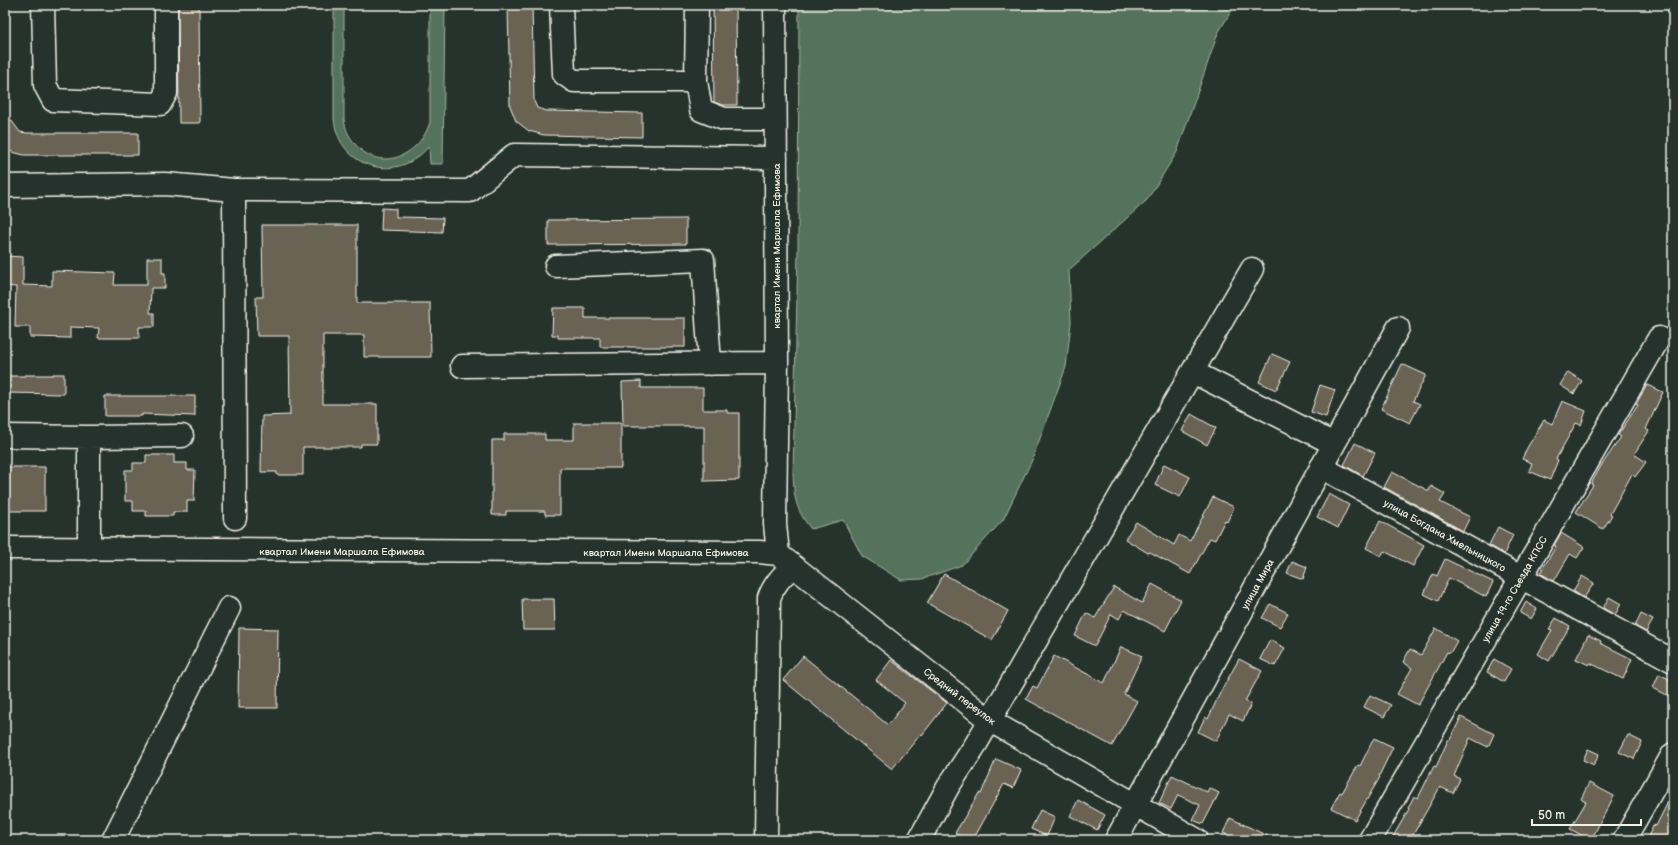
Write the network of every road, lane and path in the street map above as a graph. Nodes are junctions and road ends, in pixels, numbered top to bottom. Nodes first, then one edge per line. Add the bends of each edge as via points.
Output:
1 (43, 5) edge
2 (166, 5) edge
3 (561, 5) edge
4 (697, 5) edge
5 (775, 5) edge
6 (696, 81) junction
7 (776, 119) junction
8 (776, 158) junction
9 (5, 186) edge
10 (234, 190) junction
11 (556, 266) dead end
12 (1252, 269) dead end
13 (1398, 328) dead end
14 (1659, 338) dead end
15 (777, 363) junction
16 (710, 364) junction
17 (462, 366) dead end
18 (1193, 372) junction
19 (5, 436) edge
20 (182, 436) dead end
21 (89, 437) junction
22 (1334, 444) junction
23 (1321, 467) junction
24 (235, 518) dead end
25 (5, 548) edge
26 (89, 549) junction
27 (786, 560) junction
28 (1520, 577) junction
29 (229, 608) dead end
30 (1673, 661) edge
31 (990, 720) junction
32 (1673, 754) edge
33 (1135, 805) junction
34 (113, 840) edge
35 (766, 840) edge
36 (919, 840) edge
37 (1116, 840) edge
38 (1197, 840) edge
39 (1370, 840) edge
40 (1624, 840) edge

1 - 2 street via 45,85 53,100 160,104 166,93
3 - 6 street via 564,74 574,81
4 - 6 street
5 - 7 street, квартал Имени Маршала Ефимова
6 - 7 street via 701,110 724,119
7 - 8 street, квартал Имени Маршала Ефимова
8 - 10 street via 514,155 470,191
8 - 15 street, квартал Имени Маршала Ефимова
9 - 10 street via 165,184
10 - 24 street
11 - 16 street via 703,260
12 - 18 street
13 - 22 street, улица Мира
14 - 28 street, улица 19-го Съезда КПСС
15 - 16 street
15 - 27 street, квартал Имени Маршала Ефимова via 775,524
16 - 17 street
18 - 22 street
18 - 31 street
19 - 21 street
20 - 21 street
21 - 26 street
22 - 23 street, улица Мира
23 - 28 street, улица Богдана Хмельницкого
23 - 33 street, улица Мира
25 - 26 street, квартал Имени Маршала Ефимова
26 - 27 street, квартал Имени Маршала Ефимова via 751,552
27 - 31 street, Средний переулок
27 - 35 street via 769,598
28 - 30 street, улица Богдана Хмельницкого
28 - 39 street, улица 19-го Съезда КПСС
29 - 34 street
31 - 33 street, Средний переулок
31 - 36 street via 948,787
32 - 40 street
33 - 37 street, улица Мира
33 - 38 street, Средний переулок

